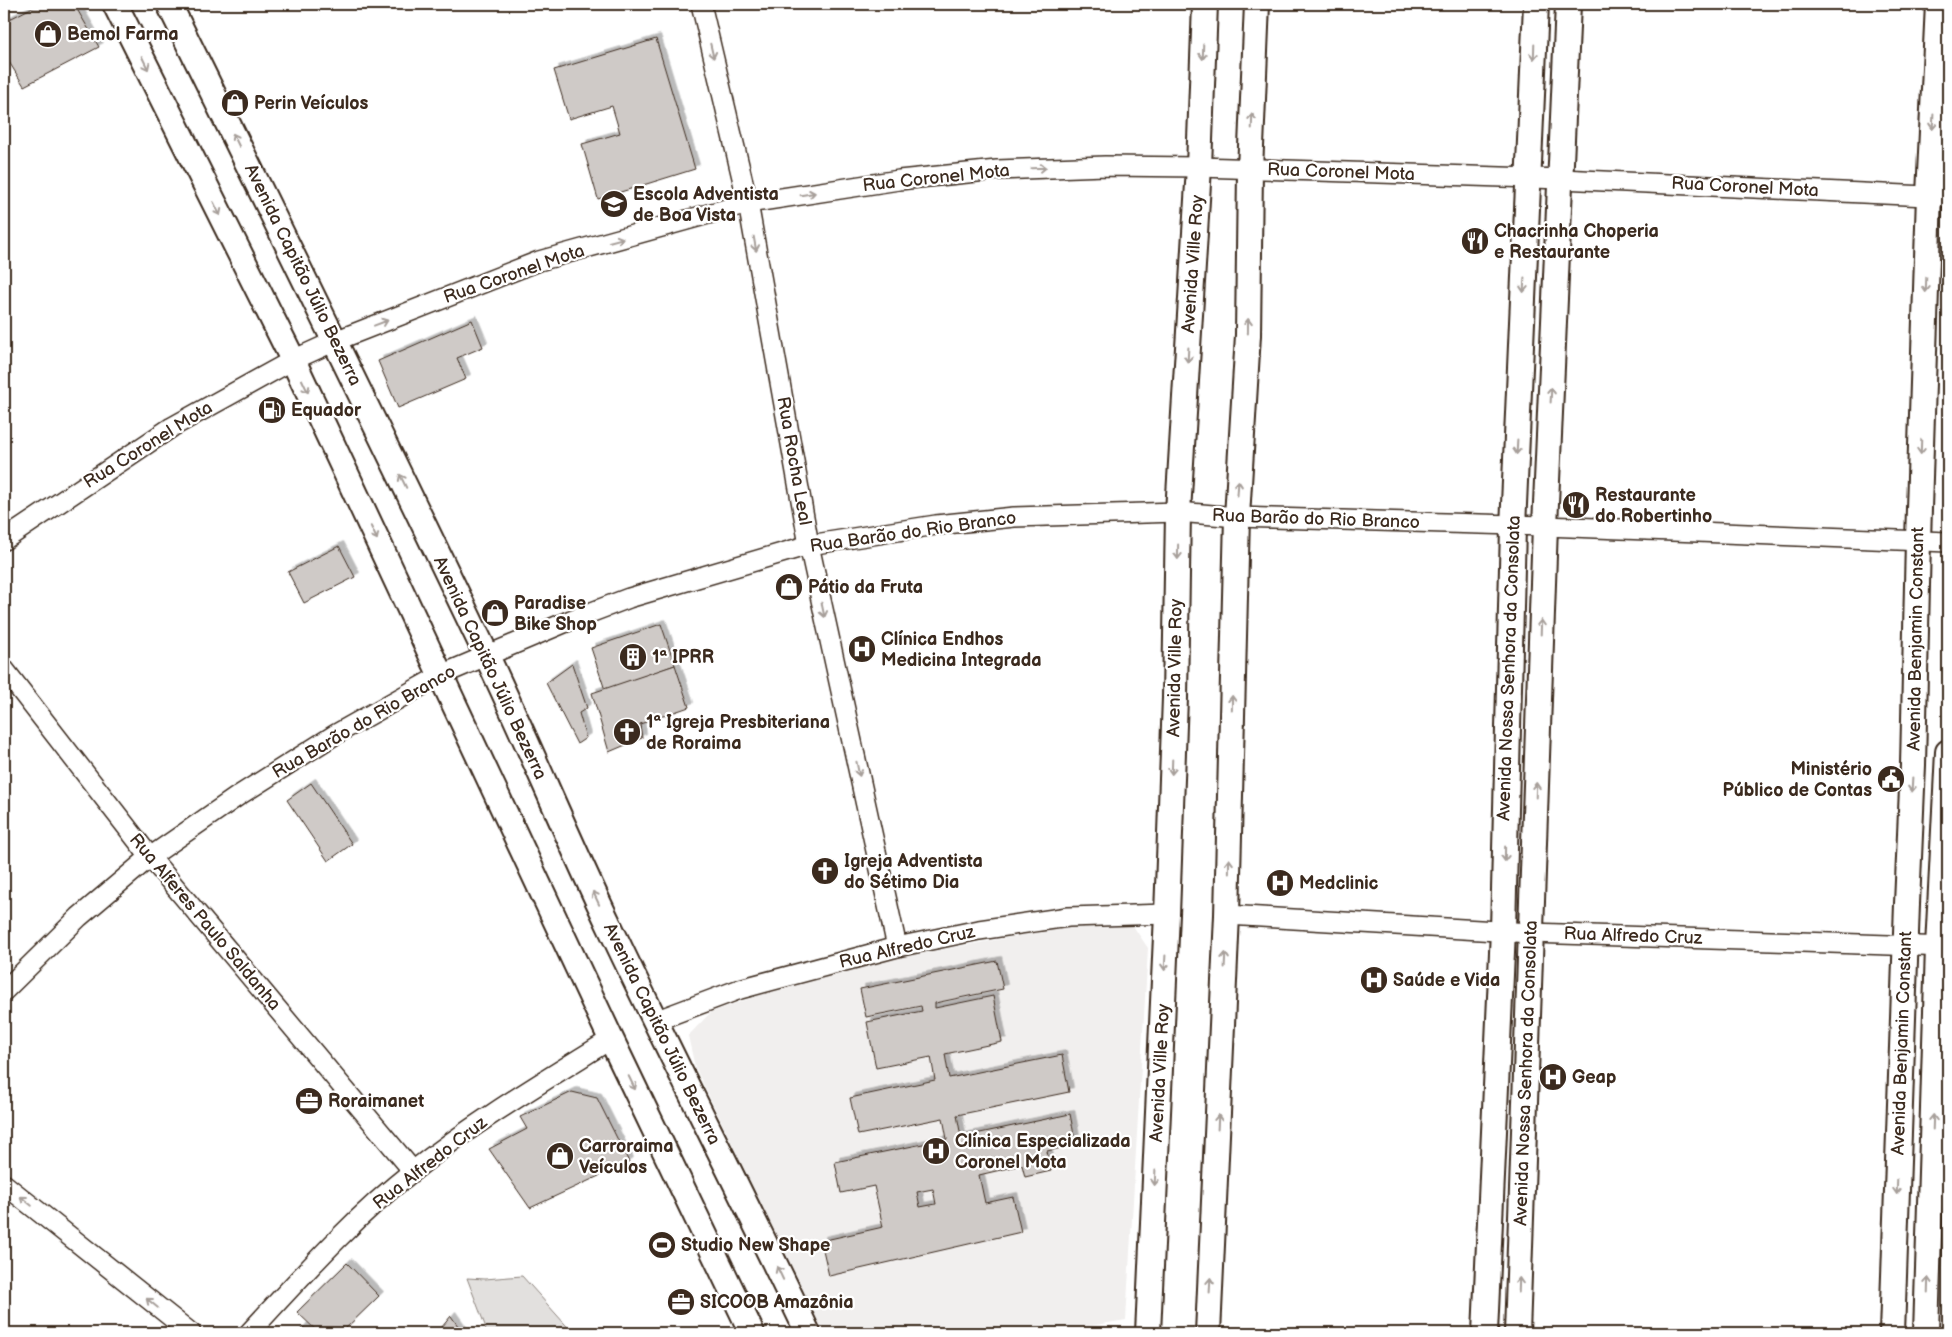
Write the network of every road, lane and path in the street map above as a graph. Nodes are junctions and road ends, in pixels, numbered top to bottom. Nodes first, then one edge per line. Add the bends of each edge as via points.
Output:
1 (116, 4) edge
2 (169, 4) edge
3 (701, 4) edge
4 (1204, 4) edge
5 (1257, 4) edge
6 (1536, 4) edge
7 (1568, 4) edge
8 (1938, 4) edge
9 (1199, 167) junction
10 (1250, 170) junction
11 (1529, 178) junction
12 (1561, 179) junction
13 (1939, 196) edge
14 (748, 204) junction
15 (335, 341) junction
16 (293, 360) junction
17 (1178, 512) junction
18 (1237, 517) junction
19 (1544, 526) junction
20 (1513, 527) junction
21 (4, 540) edge
22 (1918, 540) junction
23 (1948, 542) edge
24 (809, 545) junction
25 (486, 655) junction
26 (4, 669) edge
27 (442, 675) junction
28 (1948, 752) edge
29 (150, 857) junction
30 (1167, 914) junction
31 (1227, 915) junction
32 (1503, 930) junction
33 (1531, 933) junction
34 (1905, 946) junction
35 (897, 947) junction
36 (1943, 947) edge
37 (4, 991) edge
38 (655, 1021) junction
39 (611, 1039) junction
40 (413, 1171) junction
41 (4, 1184) edge
42 (190, 1333) edge
43 (249, 1333) edge
44 (752, 1333) edge
45 (808, 1333) edge
46 (1148, 1333) edge
47 (1208, 1333) edge
48 (1485, 1333) edge
49 (1518, 1333) edge
50 (1892, 1333) edge
51 (1926, 1333) edge

1 -> 16 main road
15 -> 2 main road, Avenida Capitão Júlio Bezerra
3 -> 14 street, Rua Rocha Leal
4 -> 9 main road, Avenida Ville Roy
10 -> 5 main road
6 -> 11 main road, Avenida Nossa Senhora da Consolata
7 - 12 main road, Avenida Nossa Senhora da Consolata
8 -> 13 main road, Avenida Benjamin Constant
9 - 10 street, Rua Coronel Mota
14 -> 9 street, Rua Coronel Mota via 899,180 997,170
9 -> 17 main road, Avenida Ville Roy
10 - 11 street, Rua Coronel Mota
18 -> 10 main road via 1248,335
11 - 12 street, Rua Coronel Mota
11 -> 20 main road, Avenida Nossa Senhora da Consolata
12 - 13 street, Rua Coronel Mota
19 -> 12 main road, Avenida Nossa Senhora da Consolata
13 -> 22 main road, Avenida Benjamin Constant
15 -> 14 street, Rua Coronel Mota via 539,261
14 -> 24 street, Rua Rocha Leal
15 - 16 street, Rua Coronel Mota
25 -> 15 main road, Avenida Capitão Júlio Bezerra
16 - 21 street, Rua Coronel Mota via 172,427
16 -> 27 main road
17 - 18 street, Rua Barão do Rio Branco
17 - 24 street, Rua Barão do Rio Branco via 1014,517 936,525
17 -> 30 main road, Avenida Ville Roy
18 - 20 street, Rua Barão do Rio Branco
31 -> 18 main road
19 - 20 street, Rua Barão do Rio Branco
19 - 22 street, Rua Barão do Rio Branco
33 -> 19 main road, Avenida Nossa Senhora da Consolata
20 -> 32 main road, Avenida Nossa Senhora da Consolata
22 - 23 street, Rua Barão do Rio Branco
22 -> 34 main road, Avenida Benjamin Constant
24 - 25 street, Rua Barão do Rio Branco via 629,598
24 -> 35 street, Rua Rocha Leal
25 - 27 street, Rua Barão do Rio Branco
38 -> 25 main road, Avenida Capitão Júlio Bezerra
26 - 29 street, Rua Alferes Paulo Saldanha
27 - 29 street, Rua Barão do Rio Branco via 336,734
27 - 39 main road
28 - 36 main road, Avenida Benjamin Constant
29 - 37 street, Rua Barão do Rio Branco via 79,917
29 - 40 street, Rua Alferes Paulo Saldanha
30 - 35 street, Rua Alfredo Cruz via 1068,917
30 -> 46 main road, Avenida Ville Roy
31 - 32 street, Rua Alfredo Cruz
47 -> 31 main road
32 - 33 street, Rua Alfredo Cruz
32 - 48 main road, Avenida Nossa Senhora da Consolata
33 - 34 street, Rua Alfredo Cruz
49 -> 33 main road, Avenida Nossa Senhora da Consolata
34 - 36 street, Rua Alfredo Cruz
34 -> 50 main road, Avenida Benjamin Constant
35 - 38 street, Rua Alfredo Cruz via 740,989
51 -> 36 main road, Avenida Benjamin Constant
45 -> 38 main road, Avenida Capitão Júlio Bezerra
39 - 40 street, Rua Alfredo Cruz via 504,1106
39 -> 44 main road
40 - 43 street, Rua Alfredo Cruz via 324,1252
42 -> 41 street

